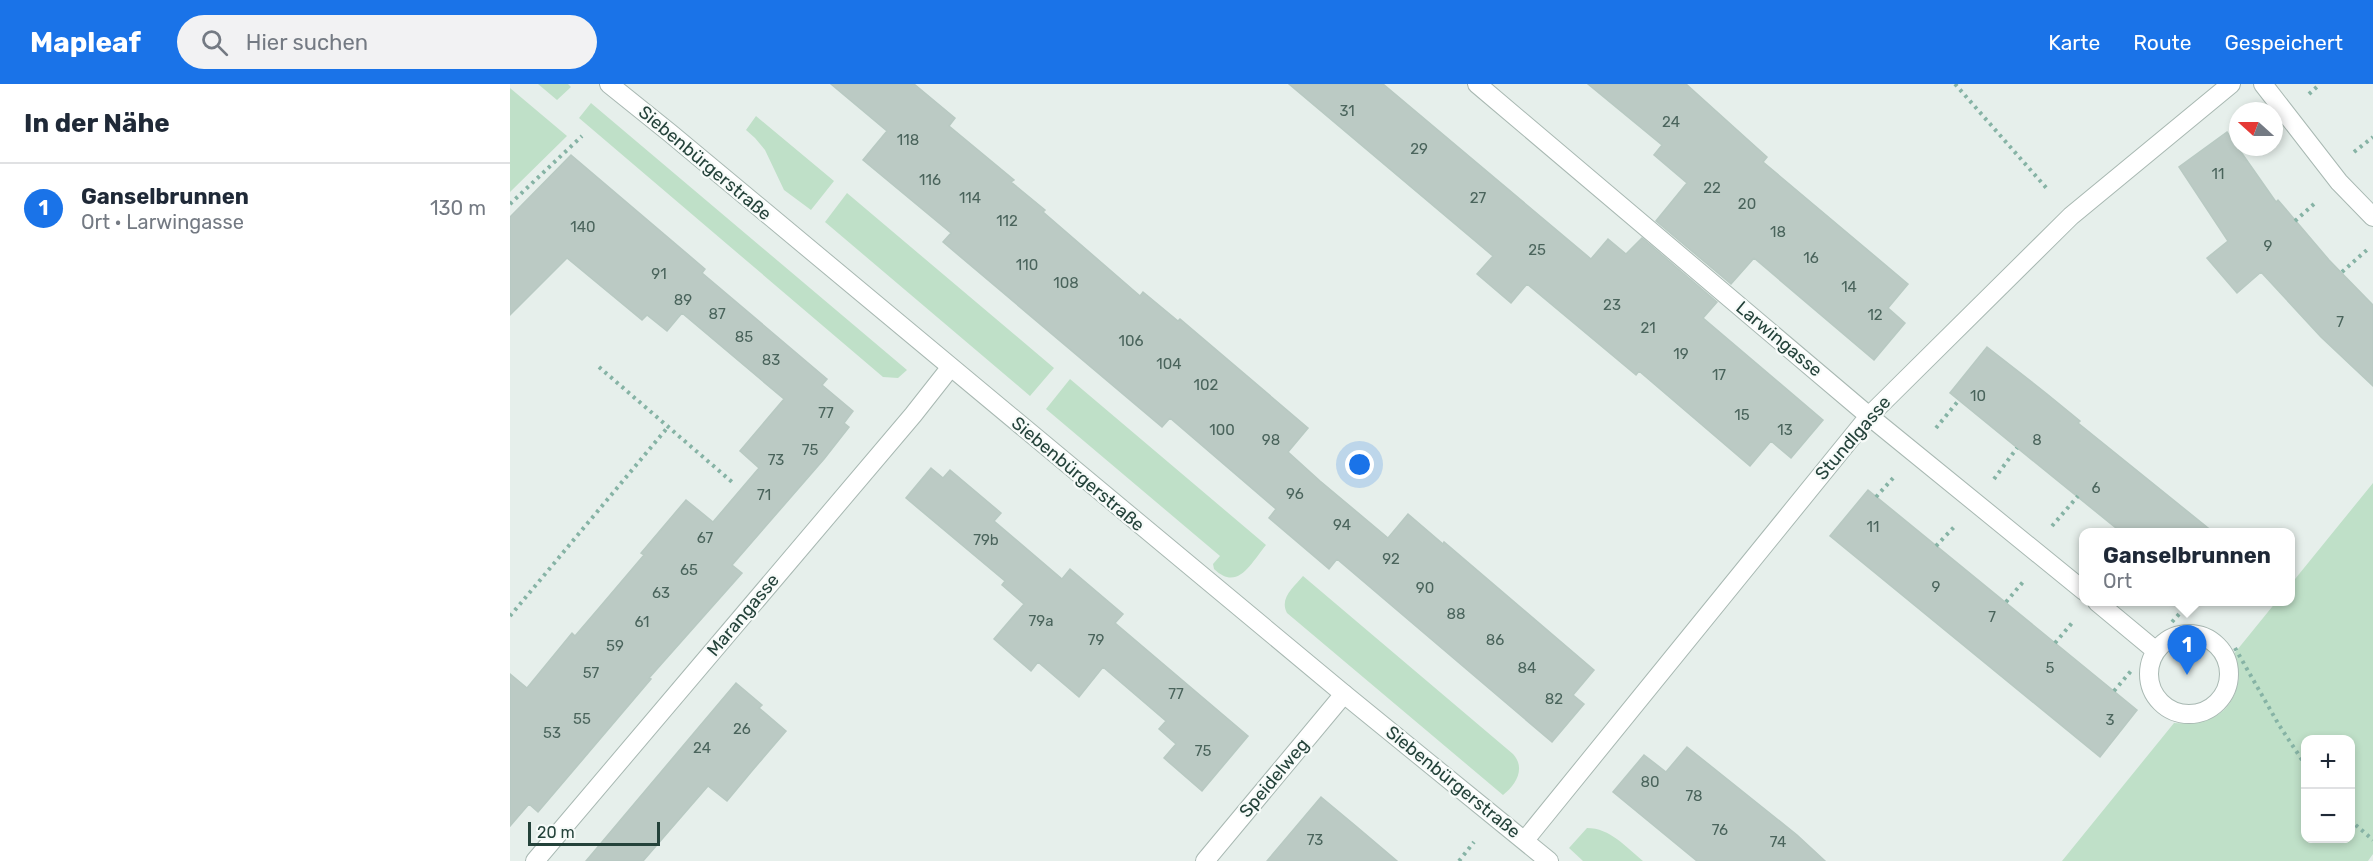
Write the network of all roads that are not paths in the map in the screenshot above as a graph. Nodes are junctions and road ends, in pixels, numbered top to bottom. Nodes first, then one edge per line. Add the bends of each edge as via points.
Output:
1 (609, 84) edge
2 (1477, 84) edge
3 (2231, 84) edge
4 (2263, 84) edge
5 (2373, 217) edge
6 (950, 368) junction
7 (1869, 416) junction
8 (2079, 587) edge
9 (2102, 606) edge
10 (2156, 651) junction
11 (1344, 694) junction
12 (1525, 840) junction
13 (535, 861) edge
14 (1205, 861) edge
15 (1549, 861) edge

1 - 6 street, Siebenbürgerstraße
2 - 7 street, Larwingasse
3 - 7 street, Stundlgasse via 2071,216
4 - 5 street via 2339,182
6 - 11 street, Siebenbürgerstraße
6 - 13 street, Marangasse
7 - 8 street, Larwingasse
7 - 12 street, Stundlgasse
9 - 10 street
10 - 10 street via 2148,670 2149,684 2163,706 2181,714 2201,713 2222,697 2229,672 2219,647 2209,639 2183,634 2170,638
11 - 12 street, Siebenbürgerstraße
11 - 14 street, Speidelweg
12 - 15 street, Siebenbürgerstraße

